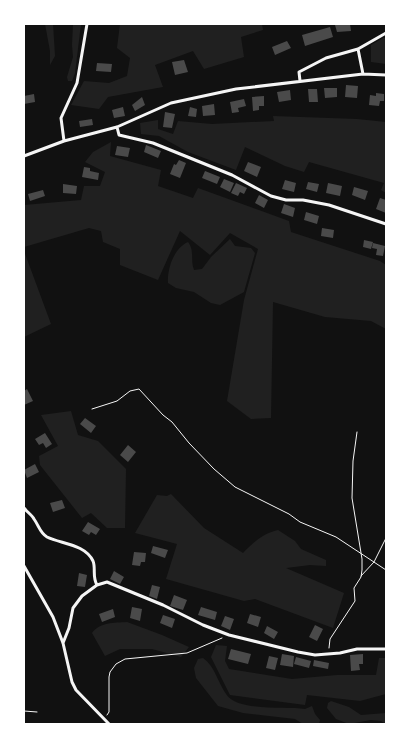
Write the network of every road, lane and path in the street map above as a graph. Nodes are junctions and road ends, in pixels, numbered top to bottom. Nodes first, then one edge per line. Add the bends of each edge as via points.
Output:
1 (87, 24) edge
2 (386, 33) edge
3 (358, 49) junction
4 (363, 74) junction
5 (386, 75) edge
6 (300, 81) junction
7 (117, 127) junction
8 (64, 141) junction
9 (24, 156) edge
10 (386, 224) edge
11 (92, 409) dead end
12 (357, 432) dead end
13 (24, 508) edge
14 (386, 538) edge
15 (362, 555) junction
16 (374, 562) junction
17 (24, 566) edge
18 (386, 570) edge
19 (361, 577) junction
20 (97, 585) junction
21 (229, 635) junction
22 (63, 643) junction
23 (386, 649) edge
24 (328, 654) junction
25 (24, 711) edge
26 (37, 712) dead end
27 (105, 720) junction
28 (110, 724) edge

1 - 8 street via 77,82 61,118
2 - 3 street
3 - 4 street
3 - 6 street via 326,58 300,72
4 - 5 street
4 - 6 street
6 - 7 street via 236,89 171,103
7 - 8 street
7 - 10 street via 119,135 153,143 232,175 271,196 329,205
8 - 9 street
11 - 15 path via 117,401 130,391 139,389 214,469 235,487 300,522 336,537
12 - 15 path via 352,498
13 - 20 street via 46,536 86,553 93,561
14 - 16 path
15 - 16 path
15 - 19 path
16 - 18 path
16 - 19 path
17 - 22 street via 53,617
19 - 24 path via 354,588 355,601 330,639
20 - 21 street via 107,582 163,605 203,626
20 - 22 street via 82,596 73,608
21 - 24 street via 304,653
21 - 27 path via 187,653 125,659 116,664 110,672 109,712
22 - 27 street via 76,690
23 - 24 street via 357,649 340,654
25 - 26 path
27 - 28 street

